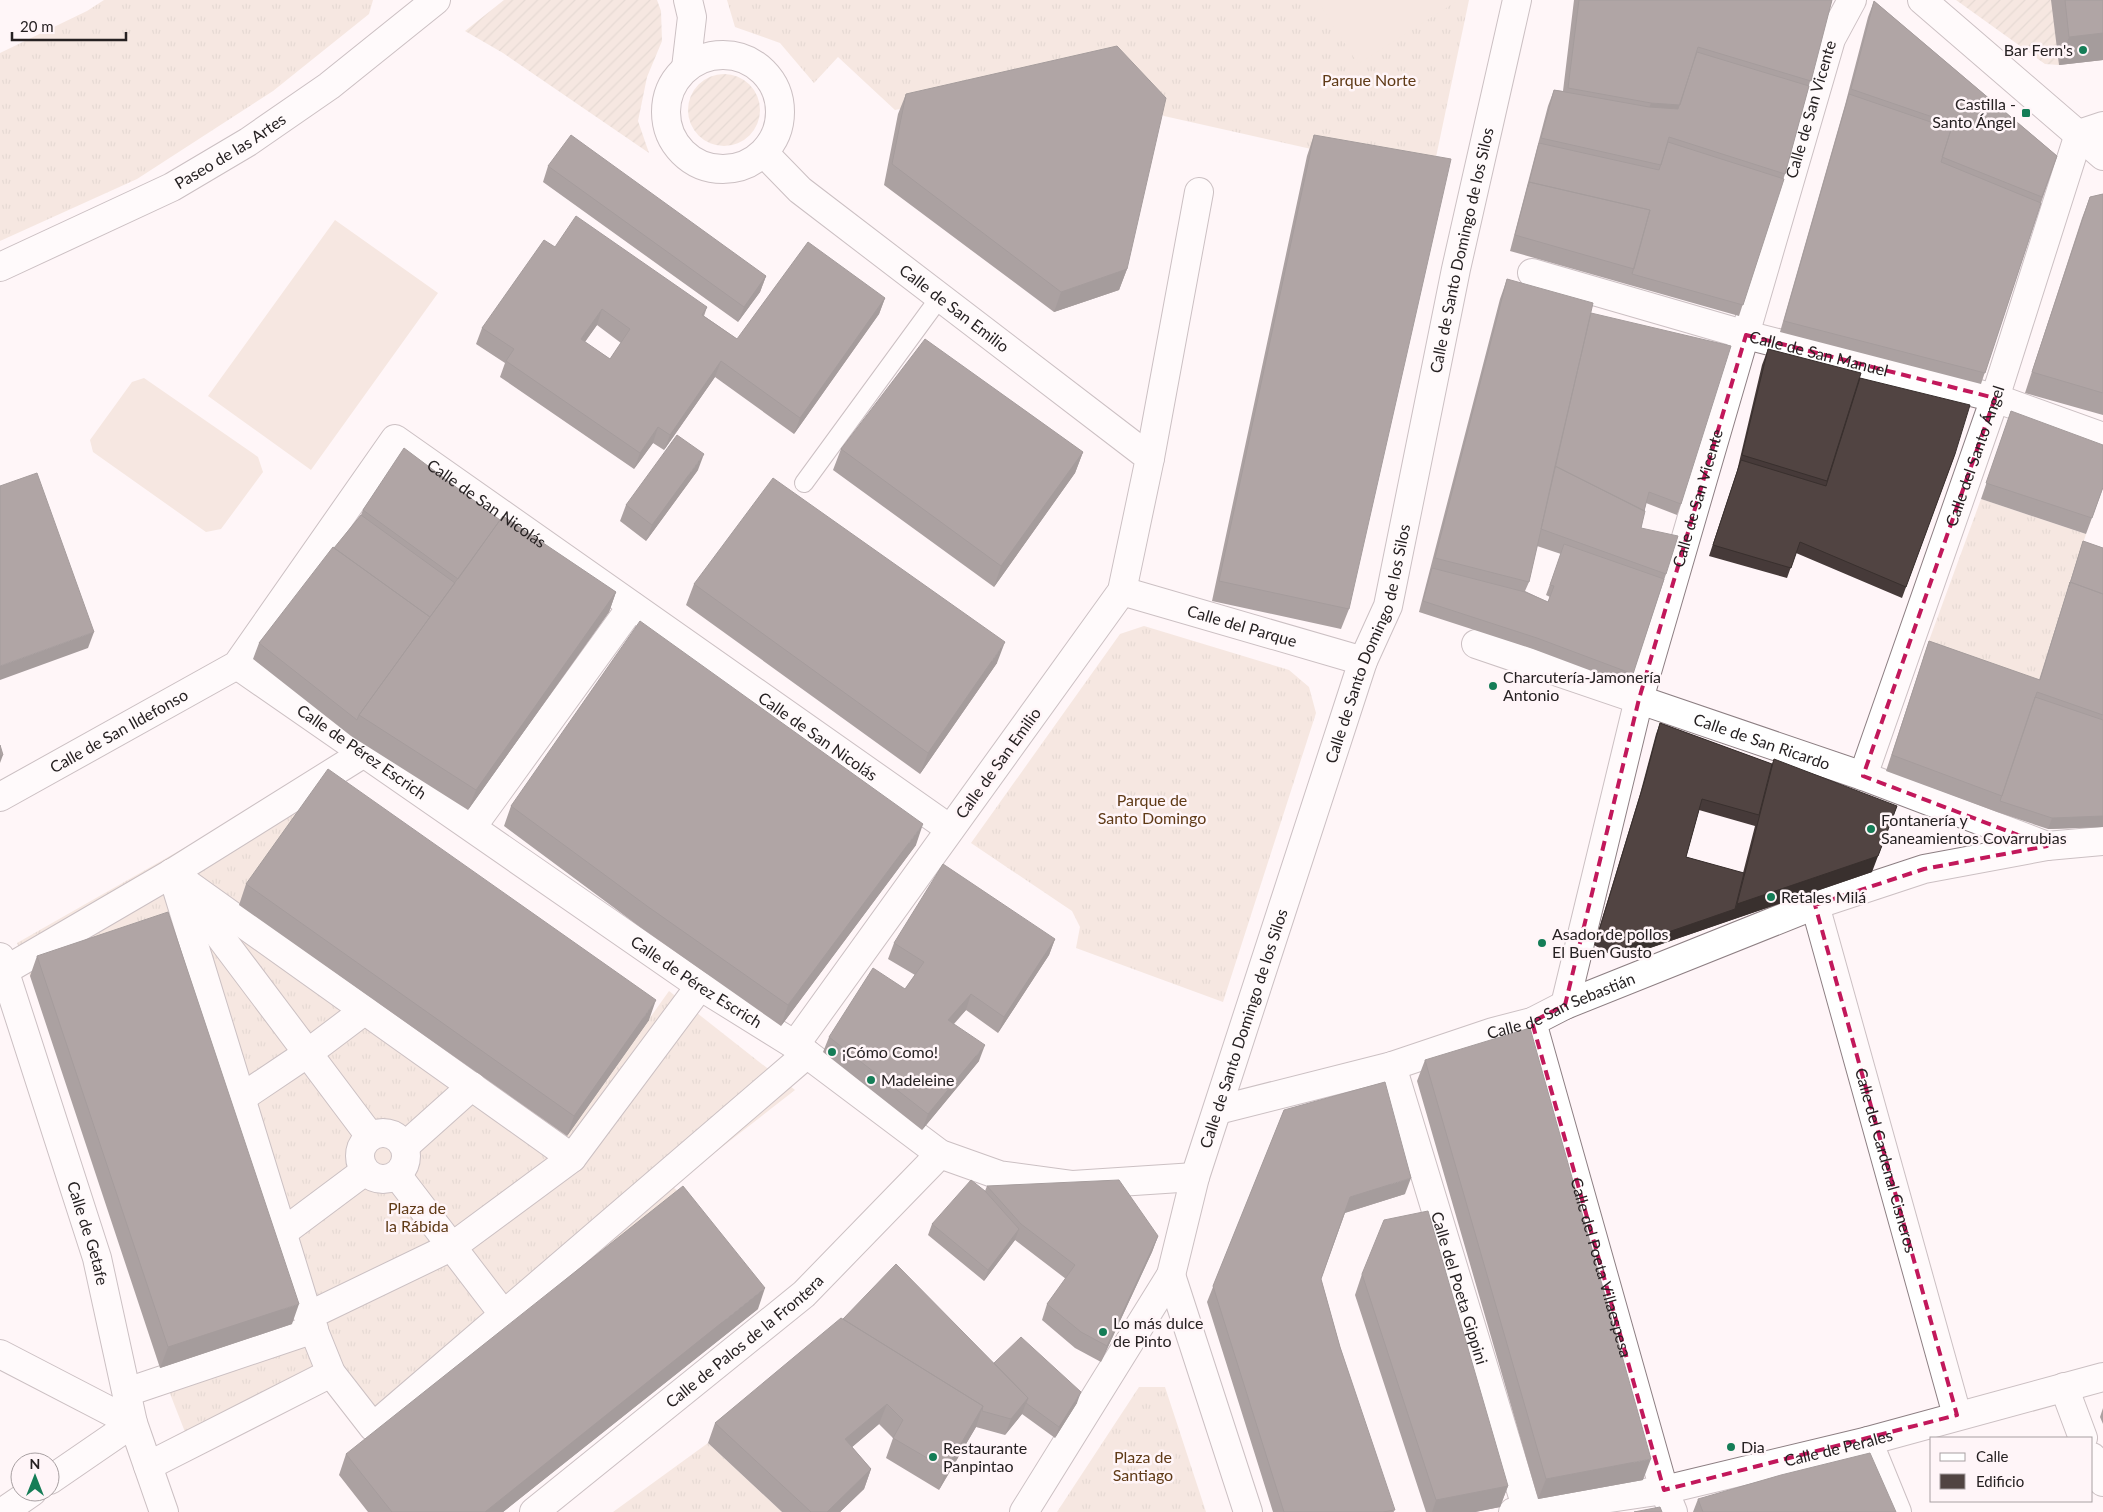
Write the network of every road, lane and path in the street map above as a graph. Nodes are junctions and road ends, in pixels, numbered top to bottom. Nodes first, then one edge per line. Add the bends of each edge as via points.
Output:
1 (436, 0) edge
2 (1517, 0) edge
3 (1852, 0) edge
4 (1922, 0) edge
5 (690, 8) edge
6 (723, 54) junction
7 (686, 68) junction
8 (2091, 130) edge
9 (764, 153) junction
10 (2103, 156) edge
11 (1198, 192) dead end
12 (0, 267) edge
13 (1532, 273) dead end
14 (940, 297) junction
15 (1746, 335) junction
16 (1995, 398) junction
17 (2103, 437) edge
18 (1150, 458) junction
19 (804, 483) dead end
20 (1122, 591) junction
21 (632, 606) junction
22 (1476, 644) dead end
23 (1363, 661) junction
24 (237, 665) junction
25 (1639, 699) junction
26 (364, 753) junction
27 (1863, 776) junction
28 (0, 798) edge
29 (472, 827) junction
30 (950, 829) junction
31 (2103, 841) edge
32 (2047, 846) junction
33 (172, 873) junction
34 (1815, 905) junction
35 (2, 964) edge
36 (700, 986) junction
37 (1565, 1005) junction
38 (365, 1010) junction
39 (1532, 1022) junction
40 (801, 1050) junction
41 (308, 1053) junction
42 (1392, 1066) junction
43 (472, 1086) junction
44 (241, 1098) junction
45 (1218, 1110) junction
46 (370, 1136) junction
47 (405, 1146) junction
48 (940, 1154) junction
49 (572, 1158) junction
50 (365, 1171) junction
51 (397, 1175) junction
52 (1195, 1177) junction
53 (282, 1233) junction
54 (453, 1246) junction
55 (1172, 1275) junction
56 (504, 1315) junction
57 (311, 1323) junction
58 (0, 1354) edge
59 (332, 1373) junction
60 (2103, 1377) edge
61 (2064, 1387) junction
62 (127, 1392) junction
63 (1957, 1415) junction
64 (133, 1422) junction
65 (2083, 1437) edge
66 (1868, 1441) junction
67 (2093, 1459) edge
68 (148, 1466) junction
69 (60, 1473) edge
70 (2103, 1482) edge
71 (1669, 1501) edge
72 (18, 1502) edge
73 (1520, 1511) edge
74 (3, 1512) edge
75 (164, 1512) edge
76 (534, 1512) edge
77 (1024, 1512) edge
78 (1248, 1512) edge
79 (1897, 1512) edge

1 - 12 street, Paseo de las Artes via 329,86 248,142 172,187
2 - 23 street, Calle de Santo Domingo de los Silos via 1456,269 1388,606
3 - 15 street, Calle de San Vicente via 1831,39
4 - 8 street
5 - 6 street
5 - 7 street
6 - 7 street via 696,60
6 - 9 street via 742,57 764,71 775,87 780,122 778,132
7 - 9 street via 670,89 665,112 669,133 682,153 702,166 723,170 746,165
8 - 10 street
8 - 16 street, Calle del Santo Ángel
9 - 14 street, Calle de San Emilio via 800,190
11 - 18 street, Calle de San Emilio
13 - 15 street, Calle de San Manuel
14 - 18 street, Calle de San Emilio
14 - 19 lane
15 - 16 street, Calle de San Manuel
15 - 25 street, Calle de San Vicente
16 - 17 street, Calle de San Manuel
16 - 27 street, Calle del Santo Ángel
18 - 20 street, Calle de San Emilio
20 - 23 street, Calle del Parque
20 - 30 street, Calle de San Emilio
21 - 24 street, Calle de San Nicolás via 395,439
21 - 29 street
21 - 30 street, Calle de San Nicolás
22 - 25 street, Calle de San Ricardo
23 - 45 street, Calle de Santo Domingo de los Silos
24 - 26 street, Calle de Pérez Escrich
24 - 28 street, Calle de San Ildefonso
25 - 27 street, Calle de San Ricardo
25 - 37 street, Calle de San Vicente
26 - 29 street, Calle de Pérez Escrich
26 - 33 street
27 - 32 street, Calle de San Ricardo
29 - 36 street, Calle de Pérez Escrich
30 - 40 street, Calle de San Emilio
31 - 32 street, Calle de San Sebastián
32 - 34 street, Calle de San Sebastián via 1924,869
33 - 35 street
33 - 38 street
33 - 41 street
33 - 44 street
34 - 37 street, Calle de San Sebastián
34 - 63 street, Calle del Cardenal Cisneros
35 - 62 street, Calle de Getafe via 97,1258
36 - 40 street, Calle de Pérez Escrich
36 - 49 street
37 - 39 street, Calle de San Sebastián
38 - 41 street
38 - 43 street
39 - 42 street, Calle de San Sebastián
39 - 71 street, Calle del Poeta Villaespesa
40 - 48 street, Calle de Pérez Escrich
40 - 56 street, Calle de San Emilio
41 - 44 street
41 - 46 street
42 - 45 street, Calle de San Sebastián
42 - 73 street, Calle del Poeta Gippini
43 - 47 street
43 - 49 street
44 - 53 street
45 - 52 street, Calle de Santo Domingo de los Silos
46 - 47 street via 389,1132
46 - 50 street via 360,1149
47 - 51 street via 406,1162
48 - 52 street, Calle de Pérez Escrich via 998,1175 1073,1186
48 - 76 street, Calle de Palos de la Frontera via 804,1294
49 - 54 street
50 - 51 street via 374,1178 386,1179
50 - 53 street
51 - 54 street
52 - 55 street, Calle de Santo Domingo de los Silos
53 - 57 street
54 - 56 street
54 - 57 street
55 - 77 street
55 - 78 street
56 - 59 street, Calle de San Emilio via 374,1427
57 - 59 street
57 - 62 street
58 - 64 street
59 - 68 street
60 - 61 street, Calle de Perales
61 - 63 street, Calle de Perales
61 - 65 street
62 - 64 street, Calle de Getafe
63 - 66 street, Calle de Perales
64 - 68 street, Calle de Getafe
64 - 69 street
66 - 71 street, Calle de Perales
66 - 79 street
67 - 70 street
68 - 75 street, Calle de Getafe
71 - 73 street, Calle de Perales
72 - 74 street

